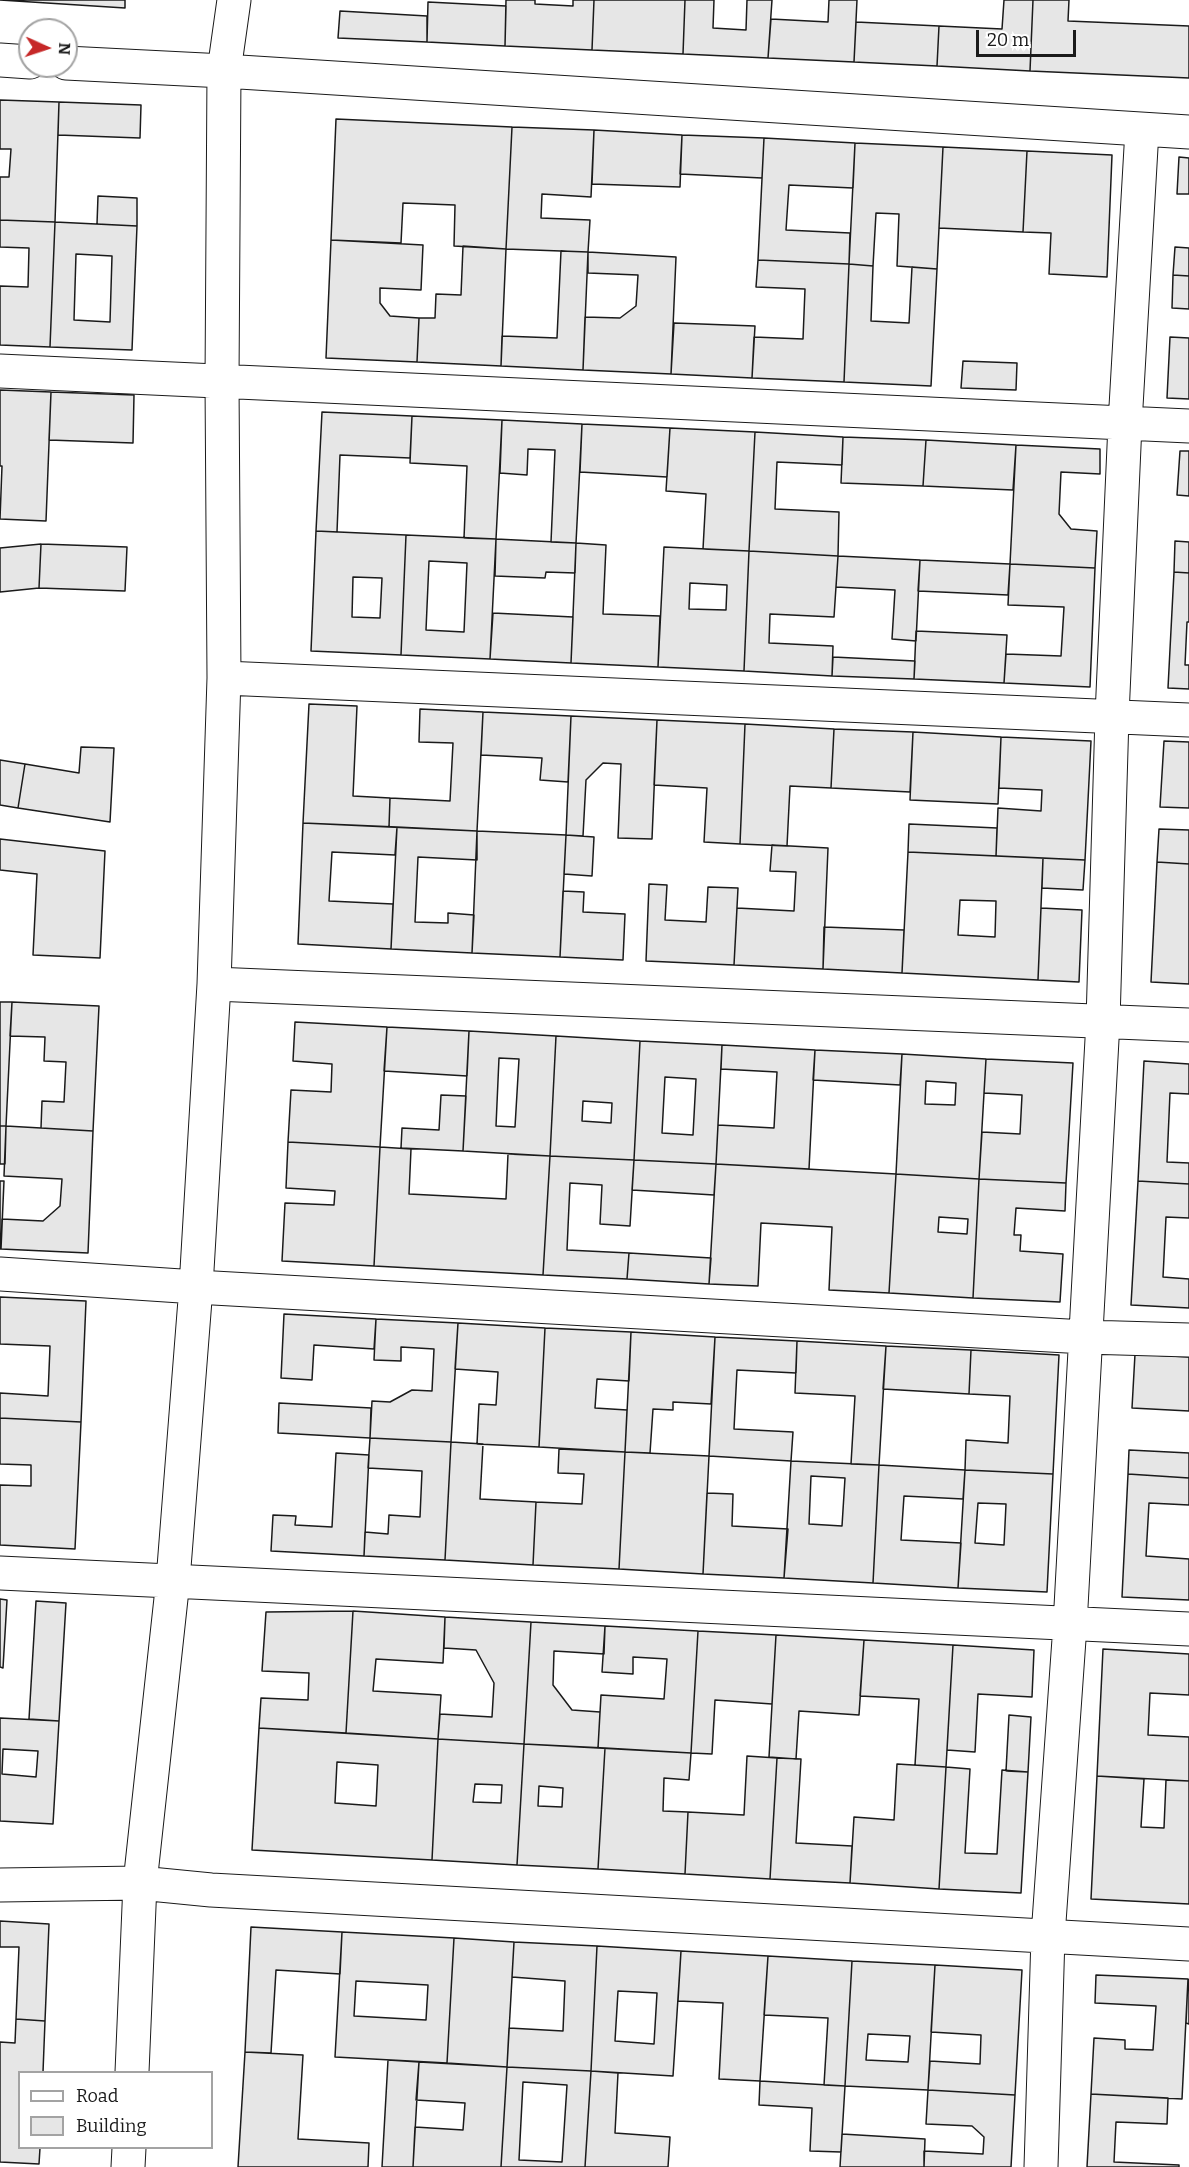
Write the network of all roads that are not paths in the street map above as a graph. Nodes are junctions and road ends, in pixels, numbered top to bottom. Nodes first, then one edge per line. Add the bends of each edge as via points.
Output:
1 (234, 0) edge
2 (0, 60) edge
3 (18, 61) edge
4 (78, 64) edge
5 (224, 71) junction
6 (1142, 130) junction
7 (1189, 132) edge
8 (0, 371) edge
9 (222, 381) junction
10 (1125, 423) junction
11 (1189, 426) edge
12 (224, 678) junction
13 (1112, 716) junction
14 (1189, 720) edge
15 (214, 984) junction
16 (1103, 1021) junction
17 (1189, 1025) edge
18 (0, 1274) edge
19 (196, 1287) junction
20 (1085, 1337) junction
21 (1189, 1340) edge
22 (0, 1573) edge
23 (173, 1580) junction
24 (1070, 1625) junction
25 (1189, 1629) edge
26 (140, 1884) junction
27 (0, 1885) edge
28 (1048, 1936) junction
29 (1189, 1944) edge
30 (132, 2071) edge
31 (129, 2149) edge
32 (128, 2167) edge
33 (1041, 2167) edge

1 - 5 street
2 - 3 street
4 - 5 street
5 - 6 street
5 - 9 street
6 - 7 street
6 - 10 street
8 - 9 street
9 - 10 street
9 - 12 street
10 - 11 street
10 - 13 street
12 - 13 street
12 - 15 street
13 - 14 street
13 - 16 street
15 - 16 street
15 - 19 street
16 - 17 street
16 - 20 street
18 - 19 street
19 - 20 street
19 - 23 street
20 - 21 street
20 - 24 street
22 - 23 street
23 - 24 street
23 - 26 street
24 - 25 street
24 - 28 street
26 - 27 street
26 - 28 street
26 - 30 street
28 - 29 street
28 - 33 street
31 - 32 street

